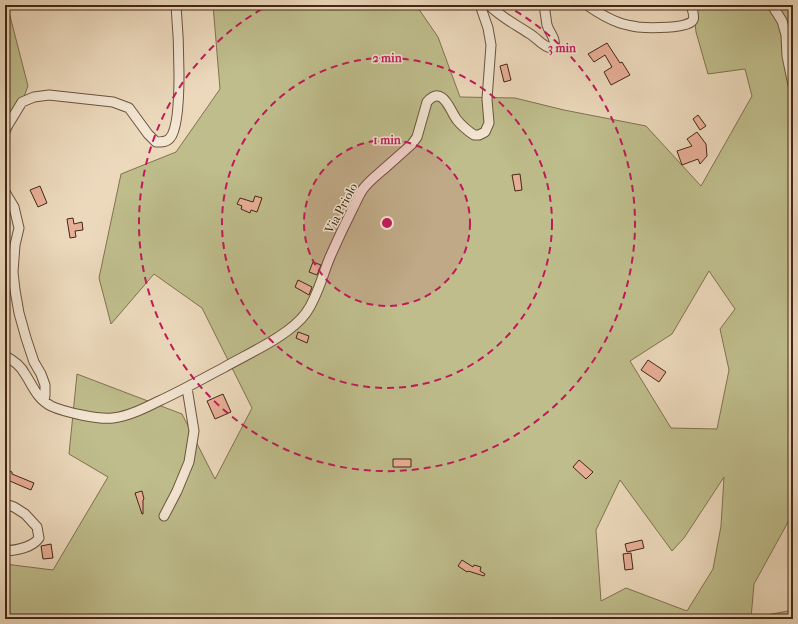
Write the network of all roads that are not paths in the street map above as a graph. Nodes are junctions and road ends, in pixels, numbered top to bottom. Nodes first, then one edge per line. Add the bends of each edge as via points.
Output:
1 (176, 5) edge
2 (480, 5) edge
3 (489, 5) edge
4 (544, 5) edge
5 (587, 5) edge
6 (691, 5) edge
7 (772, 5) edge
8 (793, 85) edge
9 (5, 130) edge
10 (5, 192) edge
11 (5, 356) edge
12 (187, 388) junction
13 (44, 401) junction
14 (5, 504) edge
15 (164, 516) dead end
16 (5, 551) edge

1 - 9 street via 179,30 178,109 175,129 165,142 156,142 128,108 114,102 48,95 22,102
2 - 12 street, Via Priolo via 491,45 487,99 489,123 485,132 479,135 469,132 457,120 444,100 438,97 431,98 427,102 415,141 363,190 345,222 321,285 302,318 289,330
3 - 4 street via 507,20 551,48 555,43 548,27
5 - 6 street via 630,26 671,27 690,24 693,21
7 - 8 street via 782,21 786,35
10 - 13 street via 14,206 19,228 13,272 19,313 34,362 45,385
11 - 13 street, Via Priolo via 22,369 38,397
12 - 13 street, Via Priolo via 141,410 113,418 74,413 50,406
12 - 15 street via 194,431 189,462
14 - 16 street via 25,514 37,527 39,538 31,546

